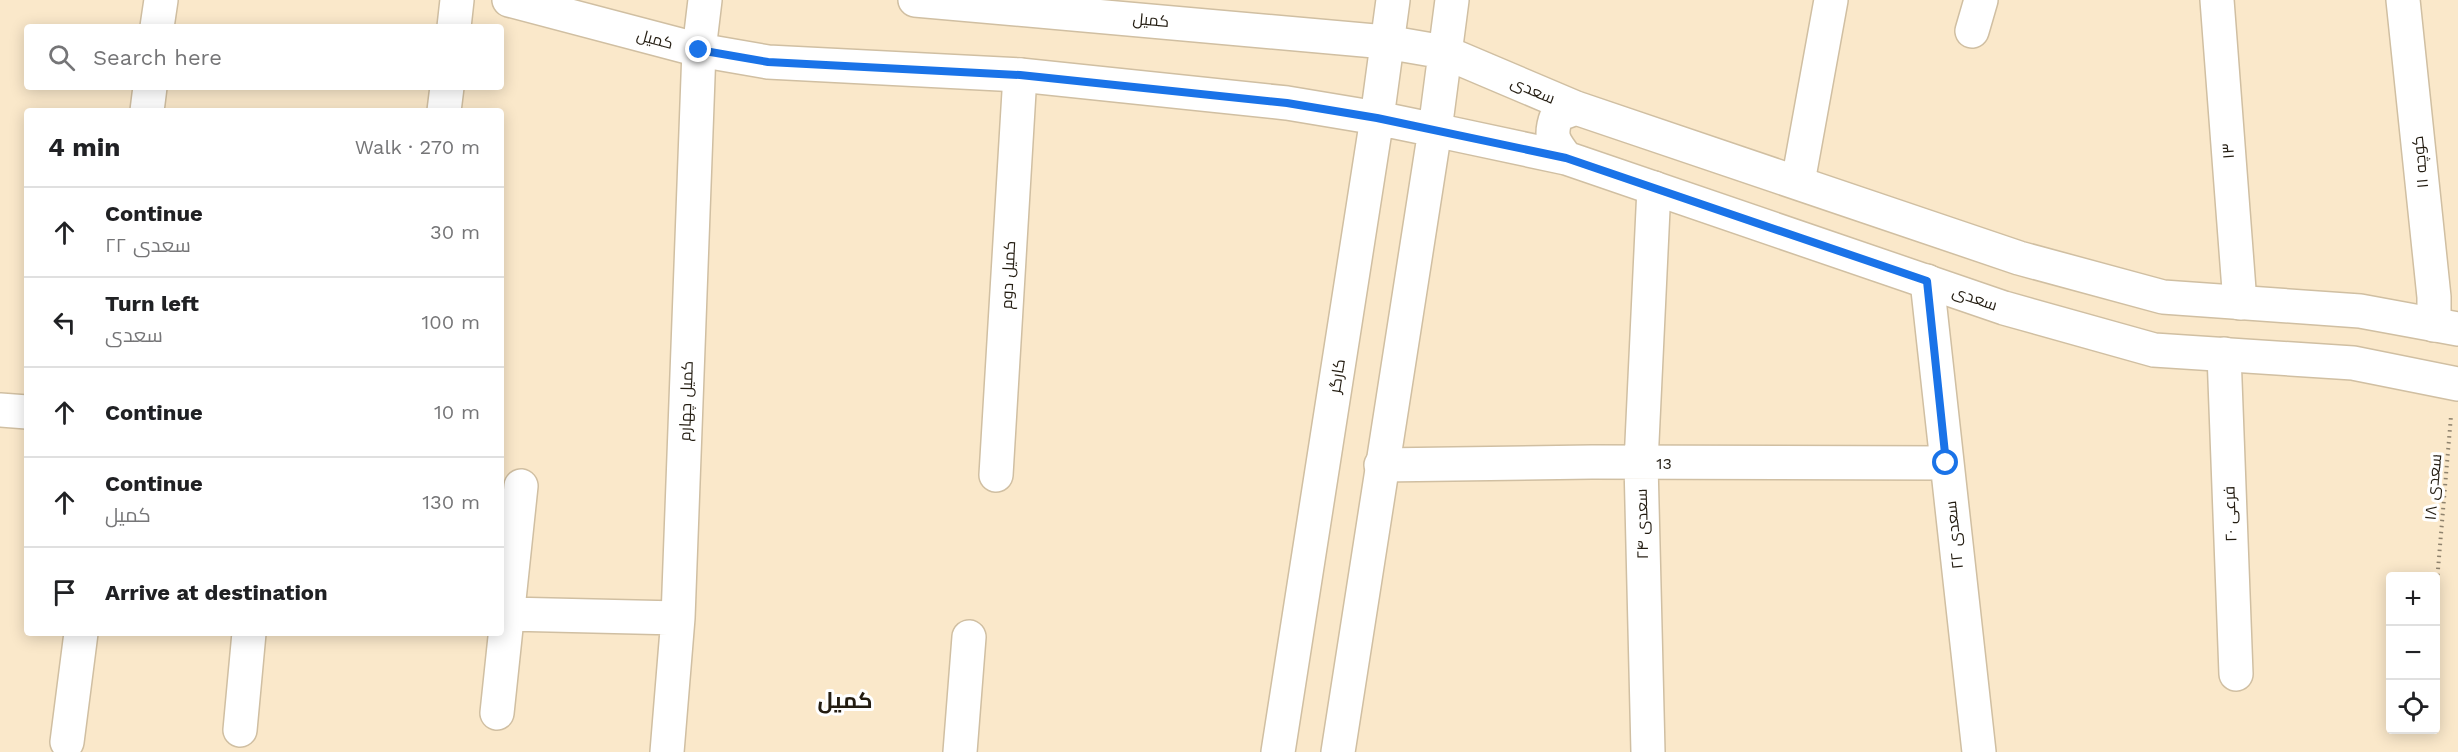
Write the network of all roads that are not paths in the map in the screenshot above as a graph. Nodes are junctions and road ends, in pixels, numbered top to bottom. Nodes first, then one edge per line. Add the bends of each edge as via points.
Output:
1 (161, 0) edge
2 (458, 0) edge
3 (509, 0) edge
4 (705, 0) edge
5 (915, 0) edge
6 (1393, 0) edge
7 (1452, 0) edge
8 (1831, 0) edge
9 (1981, 0) edge
10 (2217, 0) edge
11 (2403, 0) edge
12 (158, 24) edge
13 (454, 24) edge
14 (1972, 31) dead end
15 (1386, 42) junction
16 (699, 50) junction
17 (1444, 52) junction
18 (1020, 75) junction
19 (150, 90) edge
20 (447, 90) edge
21 (147, 108) edge
22 (444, 108) edge
23 (1576, 108) junction
24 (1377, 118) junction
25 (1435, 130) junction
26 (1566, 158) junction
27 (1798, 182) junction
28 (1654, 188) junction
29 (1927, 281) junction
30 (2240, 303) junction
31 (2446, 327) edge
32 (2224, 354) junction
33 (2456, 383) edge
34 (0, 410) edge
35 (24, 412) edge
36 (1641, 463) junction
37 (1946, 463) junction
38 (1381, 465) junction
39 (996, 475) dead end
40 (521, 486) dead end
41 (508, 614) junction
42 (678, 618) junction
43 (81, 636) edge
44 (249, 636) edge
45 (969, 637) dead end
46 (2236, 674) dead end
47 (497, 713) dead end
48 (240, 730) dead end
49 (67, 742) dead end
50 (667, 752) edge
51 (960, 752) edge
52 (1278, 752) edge
53 (1338, 752) edge
54 (1648, 752) edge
55 (1978, 752) edge

1 - 12 street
2 - 13 street
3 - 16 street, کمیل
4 - 16 street, کمیل چهارم
5 - 15 street, کمیل
6 - 15 street, کارگر
7 - 17 street
8 - 27 street
9 - 14 street
10 - 30 street, ۱۳
11 - 31 street, کوچه ۱۱ via 2434,297
15 - 17 street, کمیل
15 - 24 street, کارگر
16 - 18 street, کمیل via 768,62
16 - 42 street, کمیل چهارم
17 - 23 street, سعدی
17 - 25 street
18 - 24 street, کمیل via 1287,103
18 - 39 street, کمیل دوم
19 - 21 street
20 - 22 street
23 - 26 street via 1557,115 1552,129 1555,143
23 - 27 street, سعدی
24 - 25 street, کمیل
24 - 52 street, کارگر
25 - 26 street, سعدی
25 - 38 street
26 - 28 street, سعدی
27 - 30 street, سعدی via 2019,258 2163,297
28 - 29 street, سعدی
28 - 36 street, سعدی ۲۴
29 - 32 street, سعدی via 2004,308 2154,350
29 - 37 street, سعدی ۲۲
30 - 31 street, سعدی via 2360,311
32 - 33 street, سعدی via 2353,363
32 - 46 street, فرعی ۲۰
34 - 35 street
36 - 37 street, 13
36 - 38 street, 13
36 - 54 street, سعدی ۲۴
37 - 55 street, سعدی ۲۲
38 - 53 street
40 - 41 street
41 - 42 street
41 - 47 street
42 - 50 street, کمیل چهارم
43 - 49 street
44 - 48 street
45 - 51 street

